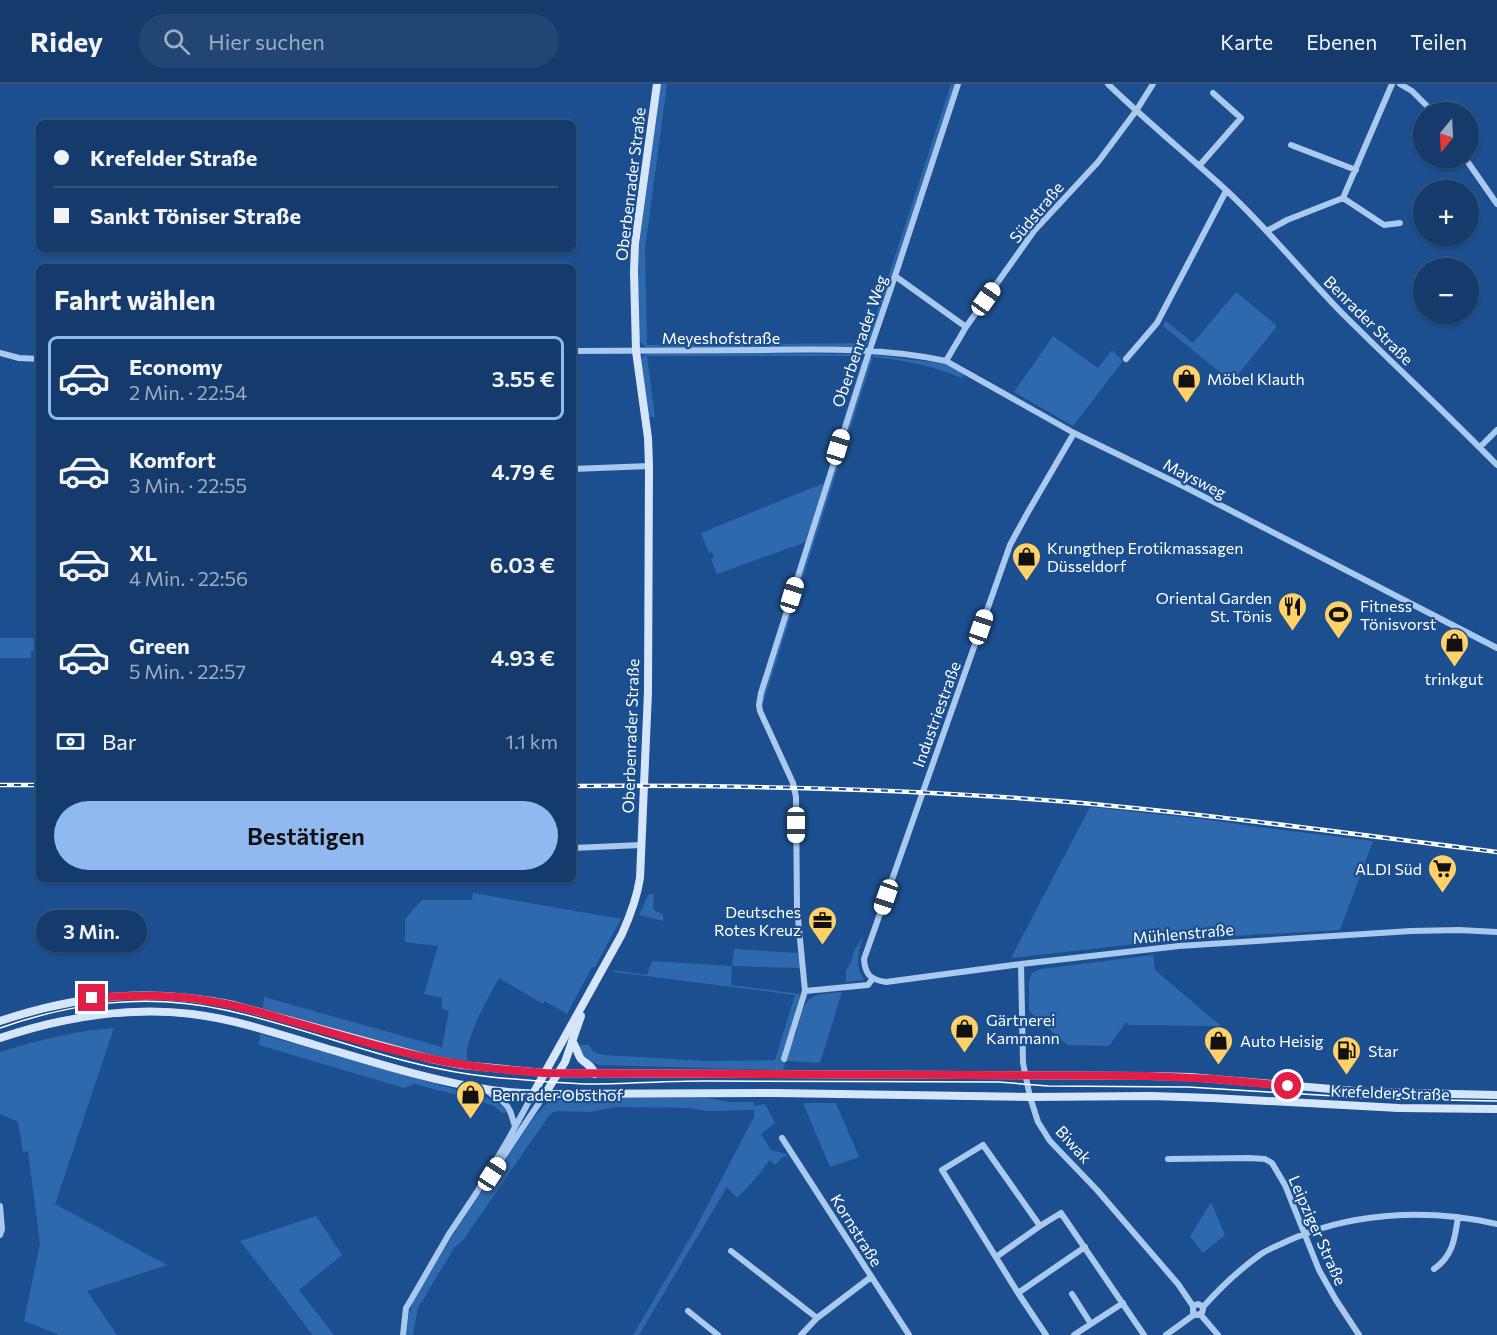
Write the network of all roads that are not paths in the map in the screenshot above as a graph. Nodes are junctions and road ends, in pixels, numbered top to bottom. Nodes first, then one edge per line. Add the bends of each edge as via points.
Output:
1 (657, 84) edge
2 (958, 84) edge
3 (1108, 84) edge
4 (1153, 84) edge
5 (1392, 84) edge
6 (1401, 84) edge
7 (1213, 93) dead end
8 (1423, 102) edge
9 (1136, 111) junction
10 (1291, 145) dead end
11 (1199, 166) junction
12 (1472, 168) edge
13 (1356, 170) junction
14 (1226, 191) junction
15 (1343, 198) junction
16 (1497, 204) edge
17 (1400, 223) dead end
18 (1267, 231) junction
19 (896, 277) junction
20 (966, 327) junction
21 (576, 351) edge
22 (636, 351) junction
23 (872, 352) junction
24 (0, 353) edge
25 (36, 359) edge
26 (1126, 359) dead end
27 (946, 361) junction
28 (1497, 430) edge
29 (1074, 433) junction
30 (1480, 447) junction
31 (1497, 465) edge
32 (649, 466) junction
33 (576, 470) edge
34 (1497, 648) edge
35 (641, 845) junction
36 (576, 848) edge
37 (1497, 932) edge
38 (1021, 964) junction
39 (873, 978) junction
40 (805, 991) junction
41 (589, 995) junction
42 (0, 1020) edge
43 (0, 1038) edge
44 (572, 1041) junction
45 (784, 1059) dead end
46 (545, 1073) junction
47 (558, 1074) junction
48 (595, 1074) junction
49 (1026, 1075) junction
50 (486, 1089) junction
51 (533, 1094) junction
52 (545, 1094) junction
53 (1497, 1095) edge
54 (1030, 1097) junction
55 (1497, 1109) edge
56 (515, 1126) junction
57 (782, 1138) dead end
58 (1168, 1160) dead end
59 (477, 1192) junction
60 (0, 1206) edge
61 (1458, 1217) junction
62 (1497, 1224) edge
63 (1040, 1226) junction
64 (1304, 1233) junction
65 (0, 1235) edge
66 (1085, 1247) junction
67 (731, 1251) dead end
68 (996, 1257) junction
69 (1434, 1269) dead end
70 (871, 1277) junction
71 (1018, 1293) junction
72 (1072, 1294) dead end
73 (1123, 1303) junction
74 (1193, 1306) junction
75 (1203, 1307) junction
76 (688, 1311) dead end
77 (1198, 1314) junction
78 (817, 1318) junction
79 (1091, 1324) junction
80 (403, 1335) edge
81 (718, 1335) edge
82 (801, 1335) edge
83 (909, 1335) edge
84 (1046, 1335) edge
85 (1074, 1335) edge
86 (1144, 1335) edge
87 (1166, 1335) edge
88 (1218, 1335) edge
89 (1359, 1335) edge

1 - 22 main road, Oberbenrader Straße via 635,244
2 - 19 street, Oberbenrader Weg
3 - 9 street, Benrader Straße
4 - 9 street, Südstraße
5 - 13 street
6 - 8 street
7 - 11 street via 1241,118
9 - 11 street, Benrader Straße
9 - 20 street, Südstraße via 1098,162 1035,231
10 - 13 street
11 - 14 street, Benrader Straße
12 - 16 street
13 - 15 street
14 - 18 street, Benrader Straße
14 - 26 street via 1157,323
15 - 17 street via 1384,225
15 - 18 street
18 - 30 street, Benrader Straße via 1341,312
19 - 20 street
19 - 23 street, Oberbenrader Weg
20 - 27 street, Südstraße
21 - 22 street, Meyeshofstraße
22 - 23 street, Meyeshofstraße
22 - 32 main road, Oberbenrader Straße
23 - 27 street, Maysweg
23 - 40 street, Oberbenrader Weg via 759,705 794,787 797,908
24 - 25 street
27 - 29 street, Maysweg
28 - 30 street
29 - 34 street, Maysweg
29 - 39 street, Industriestraße via 1010,545 864,959 864,969
30 - 31 street, Benrader Straße
32 - 33 street
32 - 35 main road, Oberbenrader Straße via 648,692
35 - 36 street
35 - 41 main road, Oberbenrader Straße via 640,878 633,908
37 - 38 street, Mühlenstraße via 1412,931 1179,946
38 - 39 street, Mühlenstraße via 886,982
38 - 49 street, Biwak
39 - 40 street via 868,985
40 - 45 street, Oberbenrader Weg
41 - 44 main road, Oberbenrader Straße
41 - 46 main road, Oberbenrader Straße
42 - 46 main road, Krefelder Straße via 92,998 189,998 256,1011 431,1059
43 - 50 main road, Krefelder Straße via 59,1020 106,1013 194,1014 423,1076
44 - 47 main road, Oberbenrader Straße
44 - 48 main road
46 - 47 main road, Krefelder Straße
46 - 51 main road, Oberbenrader Straße
47 - 48 main road, Krefelder Straße
47 - 52 main road, Oberbenrader Straße
48 - 49 main road, Krefelder Straße
49 - 53 main road, Krefelder Straße via 1171,1076 1358,1092
49 - 54 street, Biwak
50 - 51 main road, Krefelder Straße
50 - 56 street via 506,1105
51 - 52 main road, Krefelder Straße
51 - 56 street, Oberbenrader Straße
52 - 54 main road, Krefelder Straße
52 - 59 street, Oberbenrader Straße
54 - 55 main road, Krefelder Straße via 1212,1098
54 - 74 street, Biwak via 1038,1122 1050,1141 1097,1190
56 - 59 street, Oberbenrader Straße
57 - 70 street, Kornstraße
58 - 64 street, Leipziger Straße via 1265,1159 1272,1163 1285,1185
59 - 80 street, Oberbenrader Straße via 406,1308
60 - 65 street
61 - 62 street
61 - 64 street via 1403,1215
61 - 69 street via 1454,1244 1443,1263
63 - 66 street via 1061,1213
63 - 68 street
63 - 68 street via 983,1145 942,1170
64 - 75 street via 1262,1253
64 - 89 street, Leipziger Straße via 1335,1300
66 - 71 street
66 - 73 street
67 - 78 street
68 - 71 street
70 - 78 street
70 - 83 street, Kornstraße
71 - 84 street
72 - 79 street
73 - 79 street
73 - 86 street
74 - 75 street
74 - 77 street
75 - 77 street
76 - 81 street
77 - 87 street
77 - 88 street
78 - 82 street
79 - 85 street

